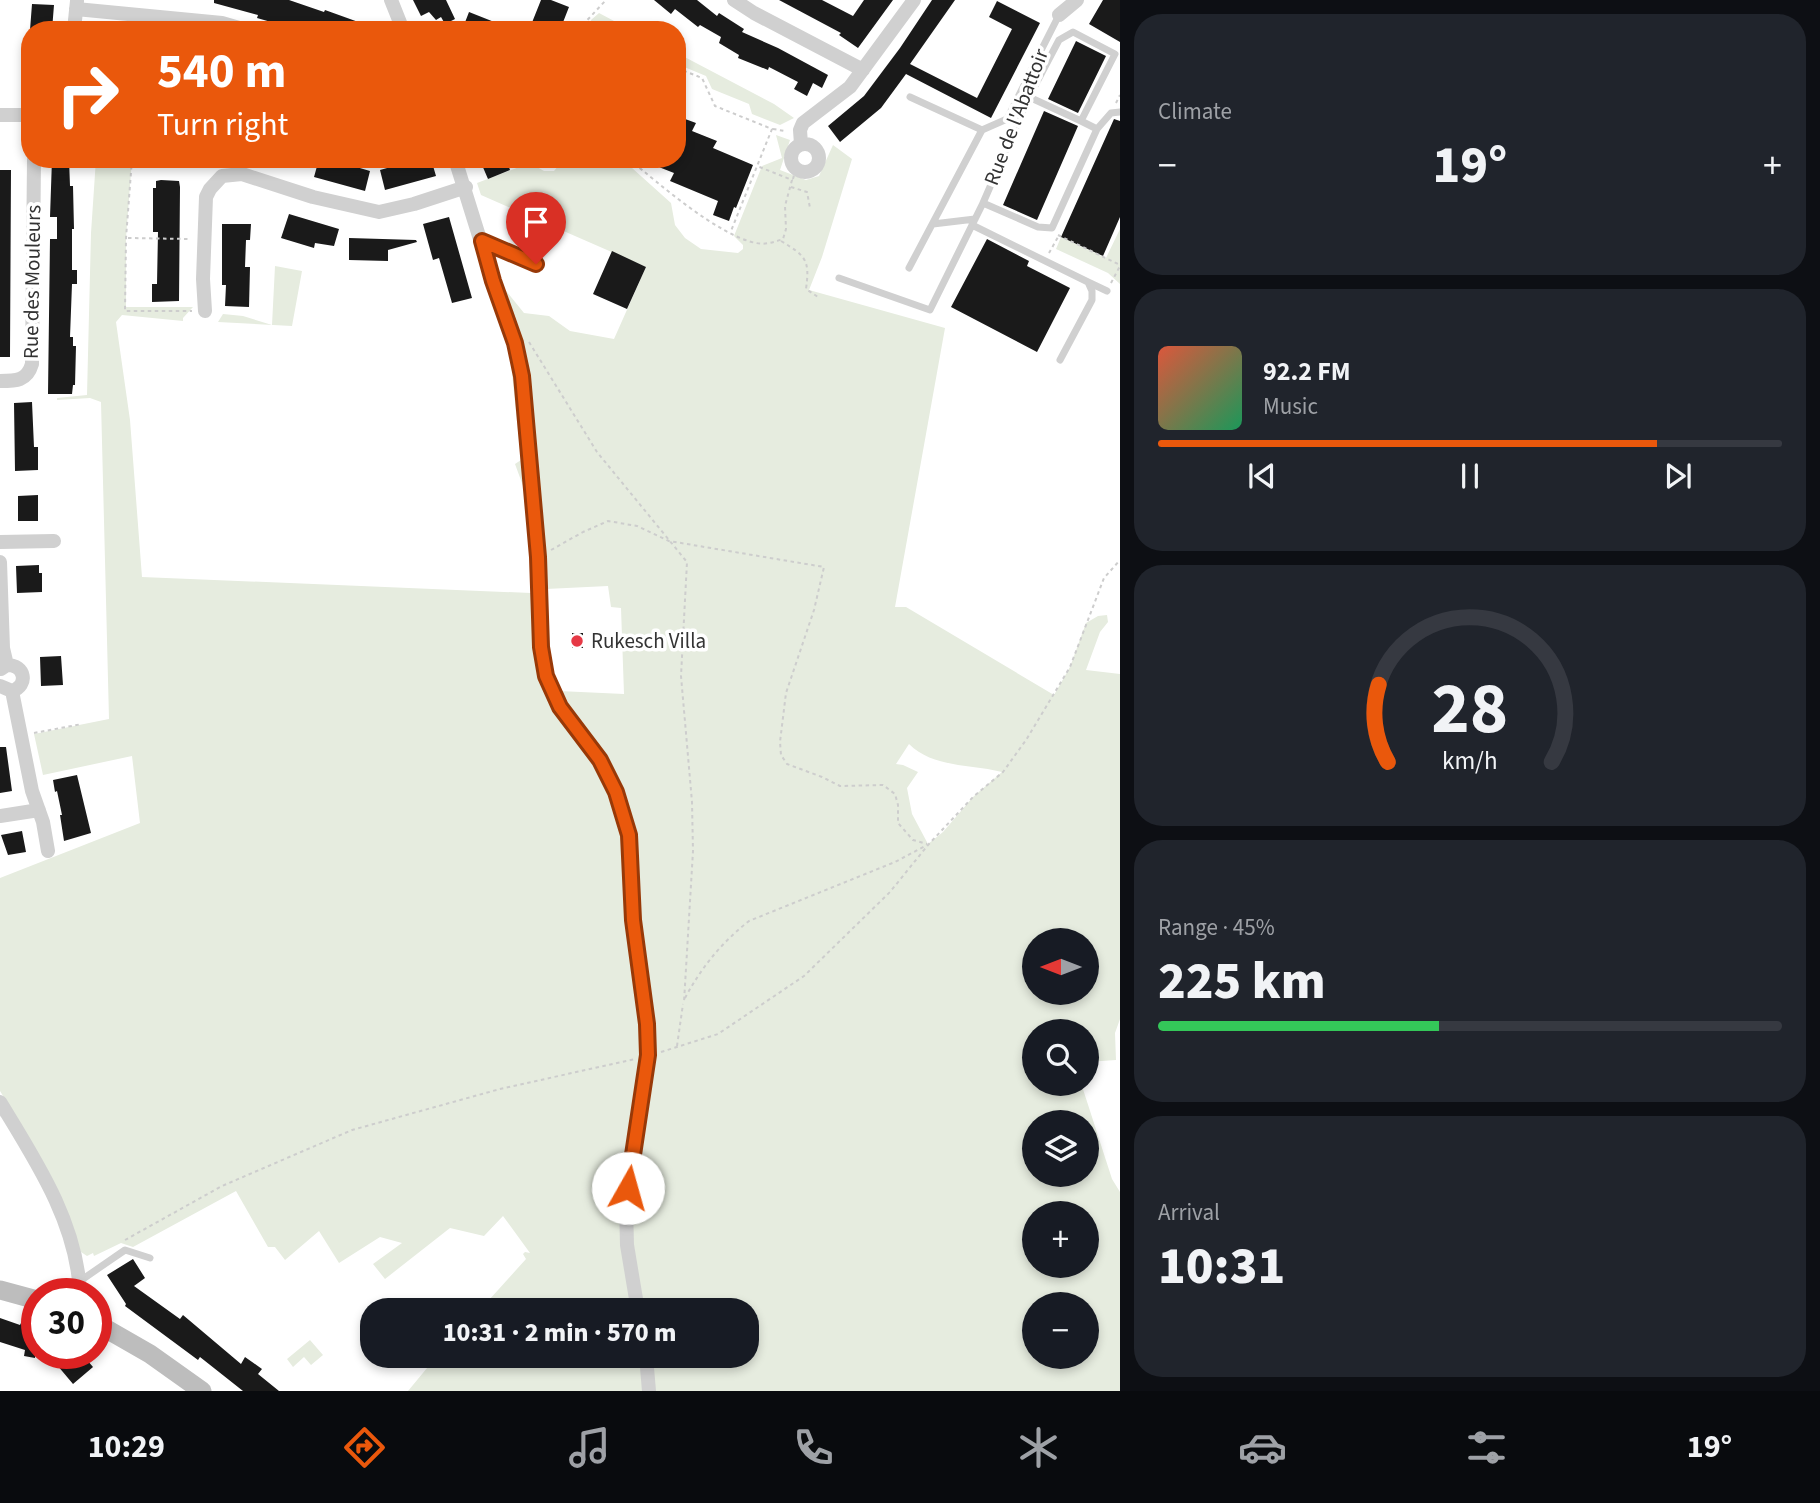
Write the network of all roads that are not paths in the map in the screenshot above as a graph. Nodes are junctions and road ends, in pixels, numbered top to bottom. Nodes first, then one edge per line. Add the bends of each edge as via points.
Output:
1 (391, 0) edge
2 (734, 0) edge
3 (914, 0) edge
4 (1077, 0) edge
5 (76, 5) edge
6 (1059, 15) joint
7 (206, 21) edge
8 (399, 21) edge
9 (1048, 36) junction
10 (1059, 40) junction
11 (863, 71) junction
12 (1025, 82) junction
13 (910, 97) dead end
14 (1029, 97) junction
15 (1120, 112) edge
16 (0, 115) edge
17 (21, 115) edge
18 (1081, 121) junction
19 (1097, 129) junction
20 (982, 130) junction
21 (802, 144) junction
22 (34, 168) edge
23 (461, 168) edge
24 (466, 187) junction
25 (983, 203) junction
26 (973, 222) junction
27 (933, 224) junction
28 (482, 241) junction
29 (536, 264) dead end
30 (909, 268) dead end
31 (839, 278) dead end
32 (1088, 282) junction
33 (1107, 291) road end
34 (205, 311) road end
35 (1060, 360) dead end
36 (0, 381) edge
37 (54, 541) dead end
38 (0, 542) edge
39 (0, 562) edge
40 (1, 614) edge
41 (3, 668) edge
42 (6, 689) edge
43 (39, 810) junction
44 (0, 816) edge
45 (48, 851) dead end
46 (0, 1102) edge
47 (150, 1258) dead end
48 (78, 1278) edge
49 (91, 1278) edge
50 (0, 1290) edge
51 (21, 1296) edge
52 (636, 1298) edge
53 (112, 1332) edge
54 (647, 1368) edge
55 (202, 1391) edge
56 (649, 1391) edge

1 - 8 street
2 - 11 street
3 - 11 street
4 - 6 street, Rue de l'Abattoir
5 - 7 street
6 - 9 lane, Rue de l'Abattoir
9 - 10 lane
9 - 12 lane, Rue de l'Abattoir
10 - 14 lane
10 - 18 lane via 1073,33 1115,54
11 - 21 street via 850,87 803,123
12 - 14 lane, Rue de l'Abattoir
12 - 20 lane via 1007,119
13 - 20 lane
14 - 18 lane
14 - 25 lane, Rue de l'Abattoir
15 - 19 lane via 1111,113
16 - 17 street
18 - 19 lane
19 - 25 lane via 1052,228 1038,227
20 - 27 lane
21 - 21 street via 815,147 819,160 810,171 794,174 792,153
22 - 36 street, Rue des Mouleurs via 32,364 26,377
23 - 24 street
24 - 28 street
24 - 34 street via 379,212 242,174 222,176 206,197
25 - 26 lane, Rue de l'Abattoir
26 - 27 lane
26 - 31 lane, Rue de l'Abattoir via 930,310
26 - 32 lane
27 - 30 lane
28 - 29 lane
28 - 52 street via 522,376 546,676 560,707 600,760 629,835 648,1055 626,1206
32 - 33 lane
32 - 35 lane via 1092,300
37 - 38 street
39 - 40 street
40 - 41 street
41 - 42 street via 17,667 23,676 21,686
42 - 43 street
43 - 44 street
43 - 45 street
46 - 48 street via 55,1199
47 - 49 lane via 125,1250
50 - 51 main road
53 - 55 main road
54 - 56 street

